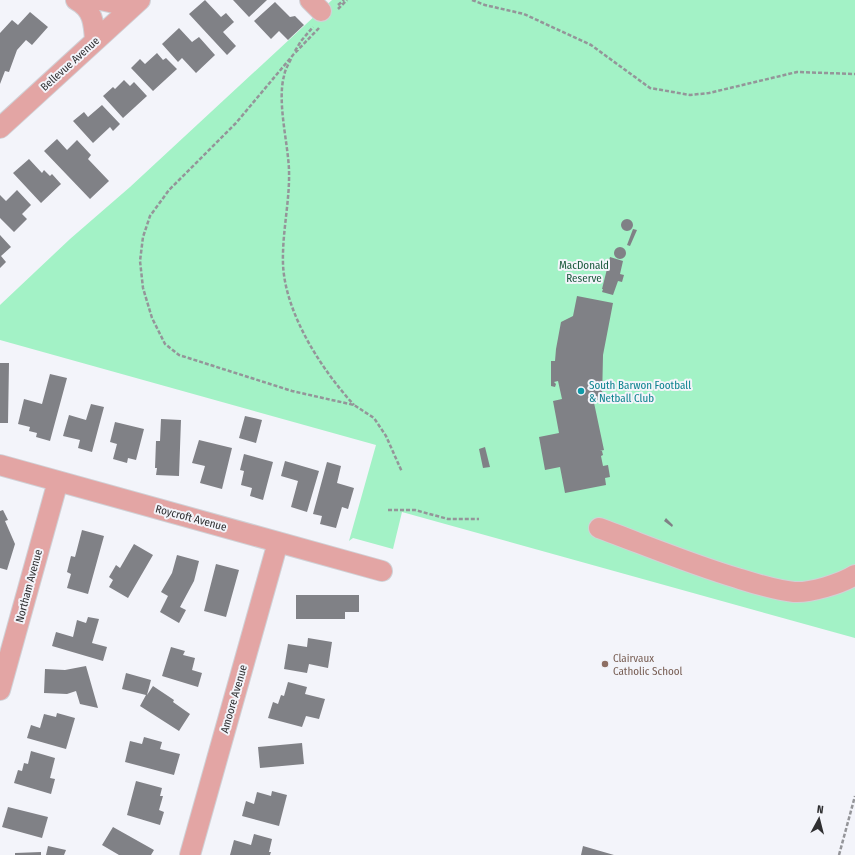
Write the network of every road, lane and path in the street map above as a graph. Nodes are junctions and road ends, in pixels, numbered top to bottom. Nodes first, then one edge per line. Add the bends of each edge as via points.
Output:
1 (76, 0) edge
2 (101, 0) edge
3 (344, 0) edge
4 (348, 0) edge
5 (472, 0) edge
6 (136, 3) edge
7 (324, 13) edge
8 (96, 40) junction
9 (293, 55) junction
10 (855, 74) edge
11 (0, 128) edge
12 (354, 405) junction
13 (0, 465) edge
14 (402, 472) dead end
15 (58, 481) junction
16 (388, 510) dead end
17 (479, 519) dead end
18 (599, 528) dead end
19 (278, 542) junction
20 (382, 571) dead end
21 (855, 575) edge
22 (0, 690) edge
23 (855, 796) edge
24 (190, 855) edge
25 (839, 855) edge

1 - 8 street via 83,4 93,19
2 - 6 street
3 - 7 path
4 - 7 path
5 - 10 path via 524,14 591,45 650,88 690,95 709,93 797,72
6 - 8 street, Bellevue Avenue
7 - 9 path
7 - 9 path
8 - 11 street, Bellevue Avenue
9 - 12 path via 282,85 289,172 284,244 285,282 290,302 312,347 341,391
9 - 12 path via 236,123 169,190 150,216 143,237 140,261 143,288 152,318 165,344 179,355 292,391
12 - 14 path via 374,418 386,436
13 - 15 street, Roycroft Avenue
15 - 19 street, Roycroft Avenue
15 - 22 street, Northam Avenue
16 - 17 path via 414,510 448,519
18 - 21 street via 711,571 770,588 796,592 829,587
19 - 20 street, Roycroft Avenue
19 - 24 street, Amoore Avenue
23 - 25 path

